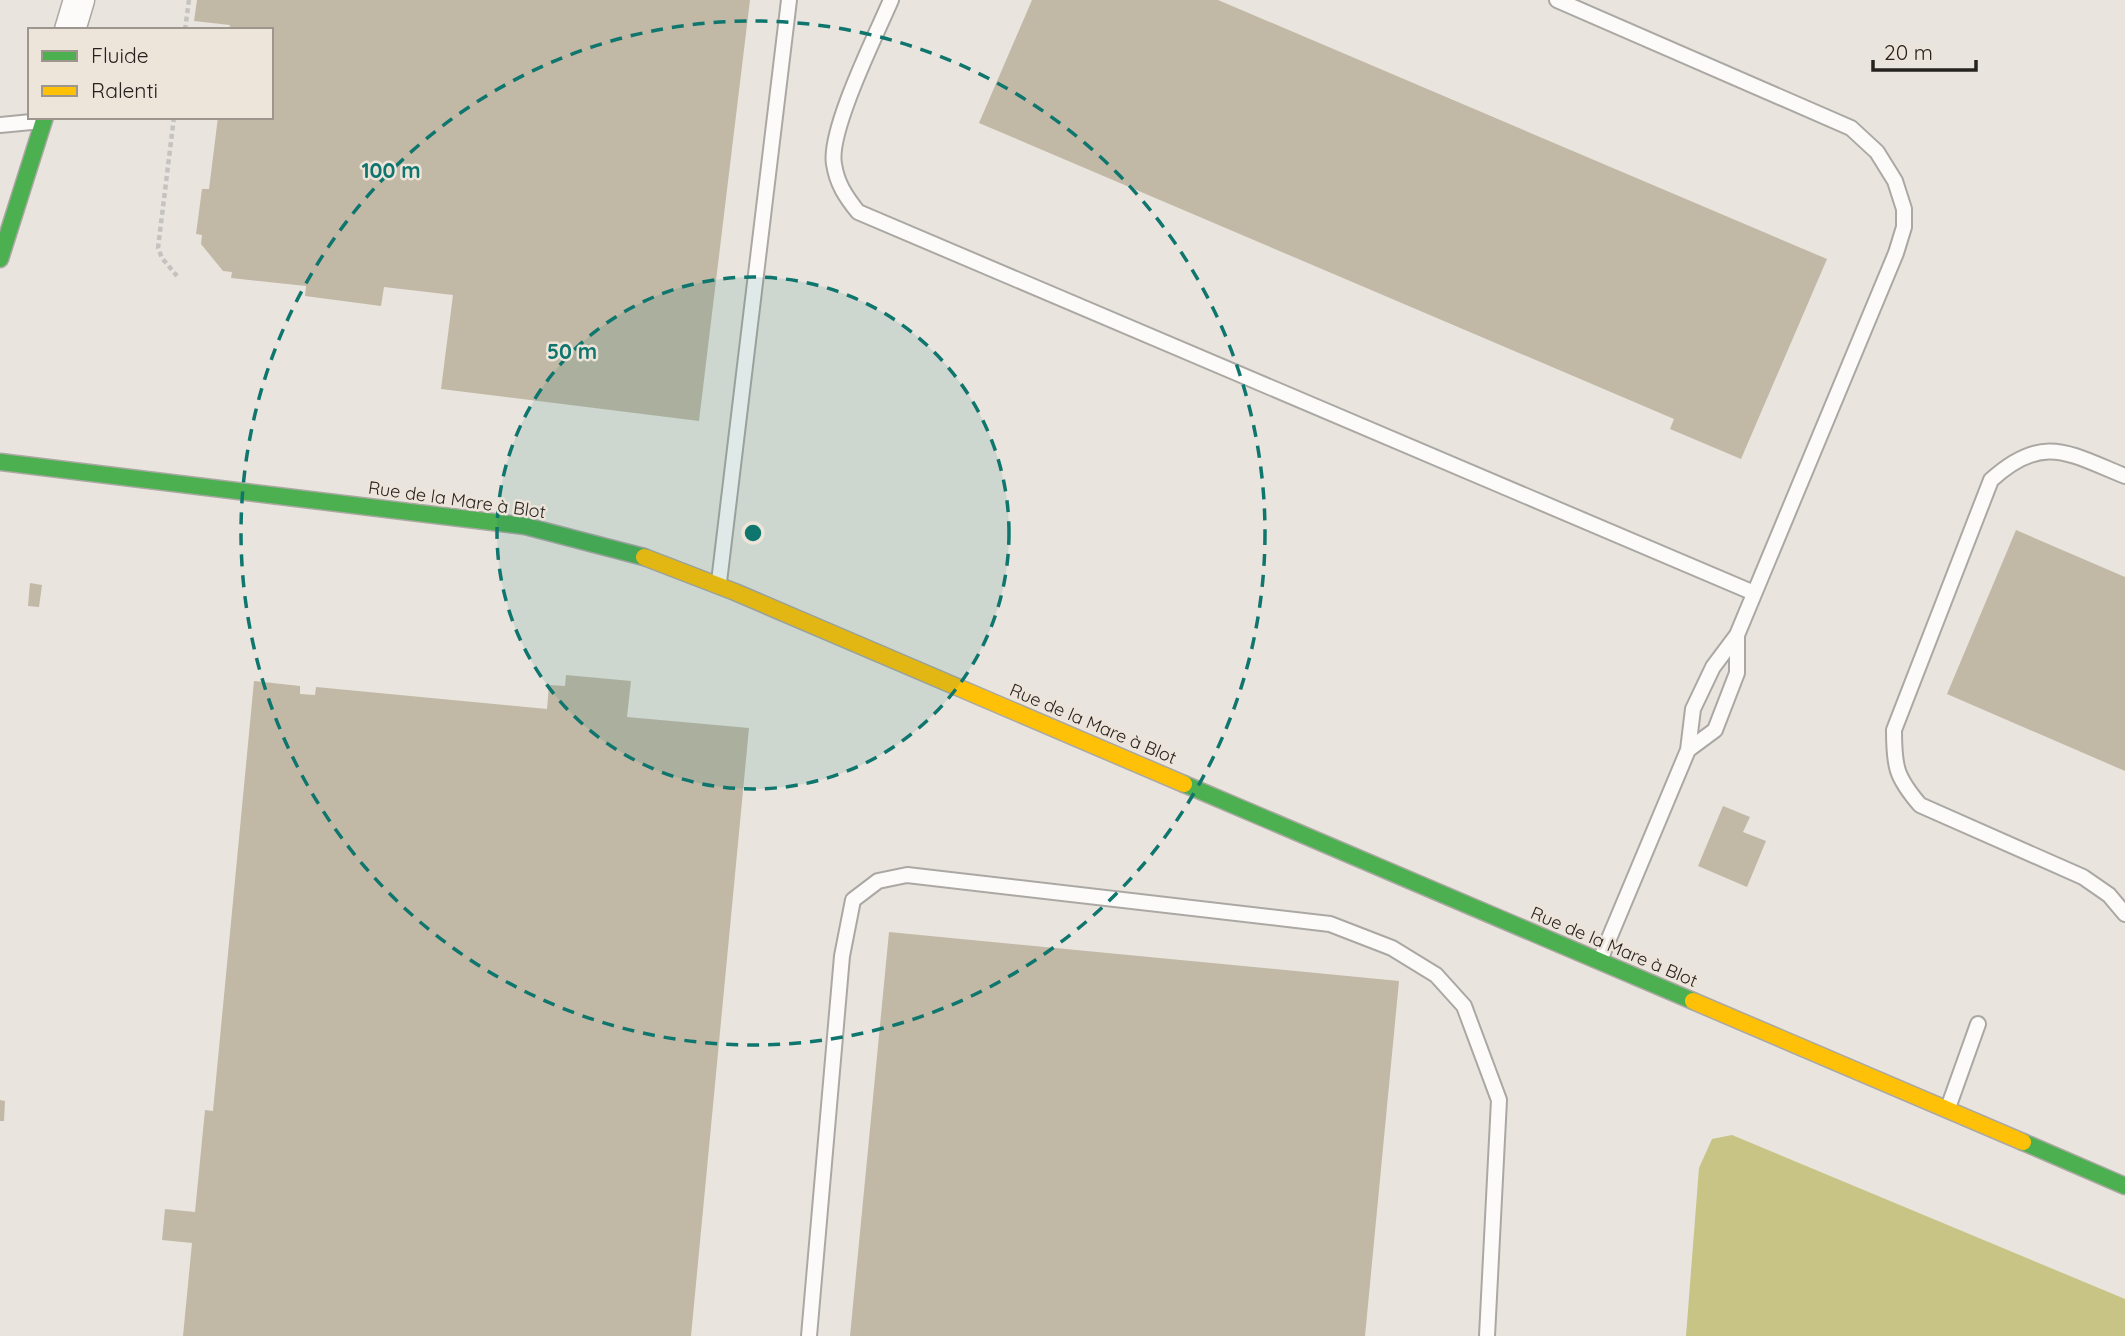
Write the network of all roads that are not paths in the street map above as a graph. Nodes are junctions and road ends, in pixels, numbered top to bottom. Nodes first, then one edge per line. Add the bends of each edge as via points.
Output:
1 (79, 0) edge
2 (789, 0) edge
3 (891, 0) edge
4 (1557, 0) edge
5 (72, 28) edge
6 (44, 119) edge
7 (0, 125) edge
8 (0, 259) edge
9 (0, 462) edge
10 (2125, 476) edge
11 (718, 585) junction
12 (1754, 593) junction
13 (1737, 635) junction
14 (1688, 750) junction
15 (2125, 914) edge
16 (1599, 961) junction
17 (1978, 1024) dead end
18 (1947, 1110) junction
19 (2125, 1186) edge
20 (809, 1336) edge
21 (1486, 1336) edge

1 - 5 street
2 - 11 lane
3 - 12 lane via 838,127 833,162 842,192 858,212
4 - 12 lane via 1851,128 1877,152 1895,181 1904,209 1896,253
6 - 7 lane
6 - 8 street
9 - 11 street, Rue de la Mare à Blot via 525,526 633,552
10 - 15 lane via 2061,450 2033,453 2010,463 1991,480 1894,730 1894,759 1903,784 1920,805 2083,877 2109,895
11 - 16 street, Rue de la Mare à Blot
12 - 13 lane
13 - 14 lane via 1713,667 1693,709
13 - 14 lane via 1737,673 1715,730
14 - 16 lane
16 - 18 street, Rue de la Mare à Blot
17 - 18 lane
18 - 19 street, Rue de la Mare à Blot
20 - 21 lane via 842,956 853,900 878,881 907,875 1330,924 1392,948 1436,975 1464,1006 1499,1100

